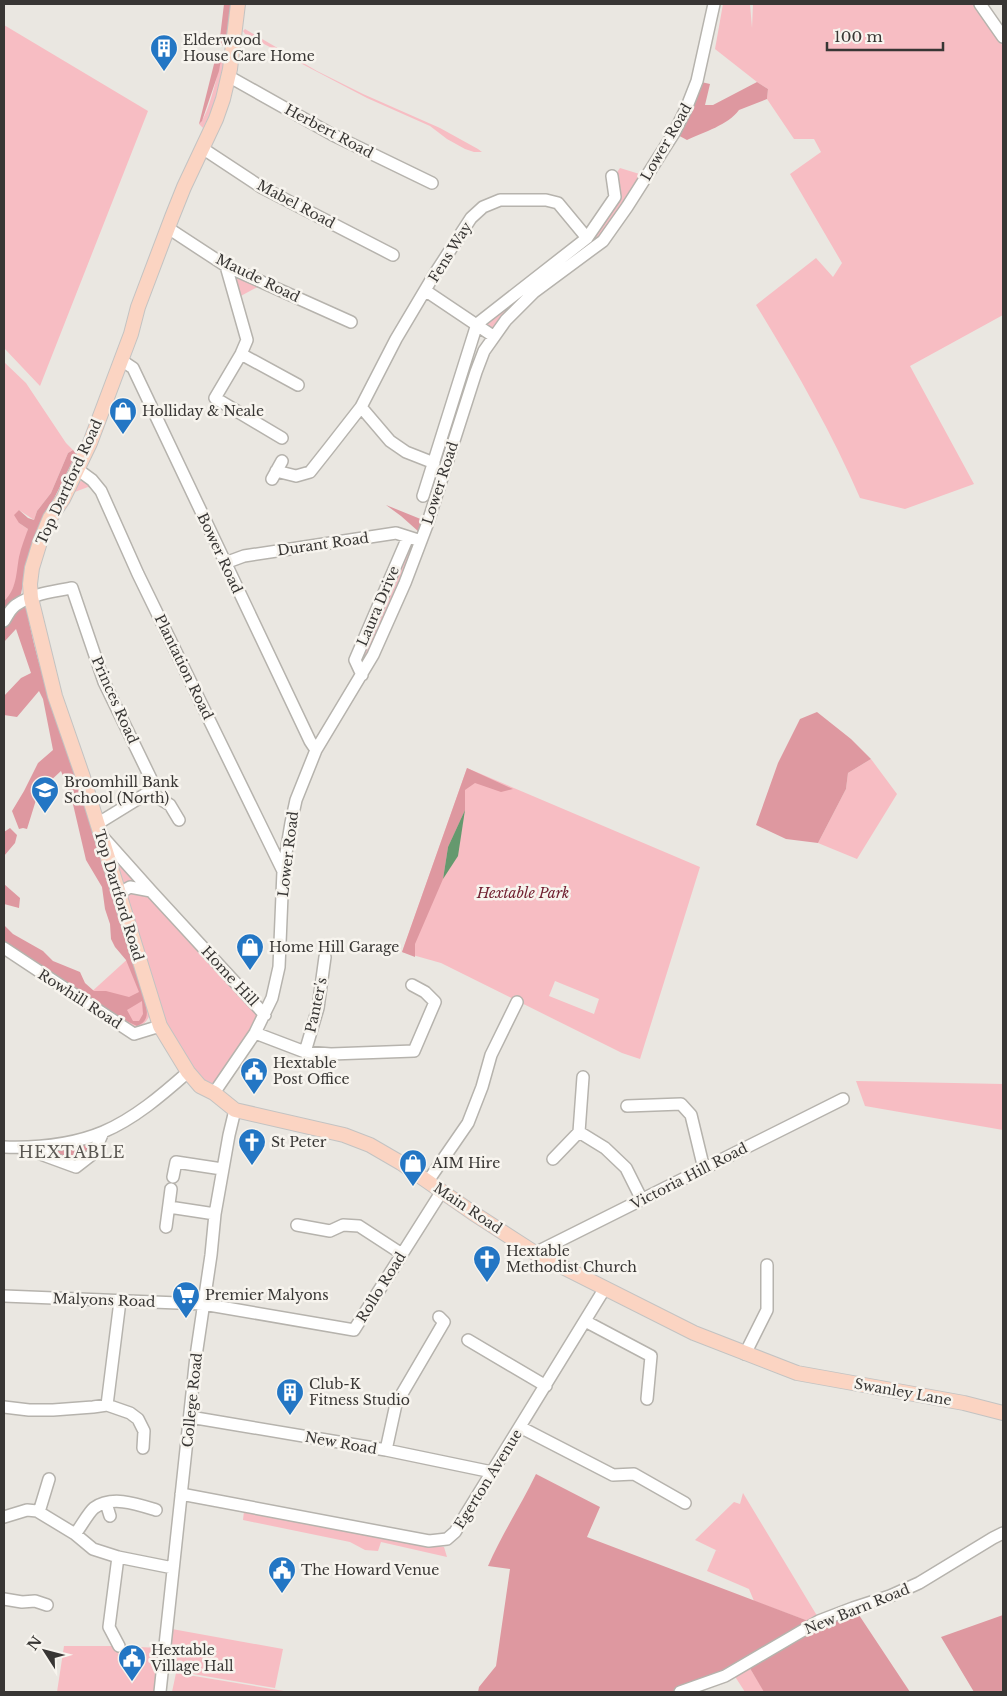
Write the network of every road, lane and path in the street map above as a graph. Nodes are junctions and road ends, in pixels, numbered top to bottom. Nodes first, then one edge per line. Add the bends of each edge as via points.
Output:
1 (238, 4) edge
2 (714, 4) edge
3 (980, 4) edge
4 (1003, 37) edge
5 (228, 76) junction
6 (202, 148) junction
7 (612, 176) dead end
8 (432, 183) dead end
9 (168, 228) junction
10 (587, 238) junction
11 (393, 255) dead end
12 (226, 266) junction
13 (426, 292) junction
14 (351, 322) dead end
15 (477, 324) junction
16 (493, 336) junction
17 (241, 354) junction
18 (121, 360) junction
19 (298, 385) dead end
20 (361, 407) junction
21 (282, 438) dead end
22 (434, 463) junction
23 (77, 469) junction
24 (277, 470) dead end
25 (424, 496) dead end
26 (408, 537) junction
27 (421, 541) junction
28 (225, 563) junction
29 (30, 598) junction
30 (4, 621) edge
31 (362, 675) junction
32 (316, 750) junction
33 (149, 792) junction
34 (179, 820) dead end
35 (98, 828) junction
36 (283, 871) junction
37 (151, 891) junction
38 (118, 894) junction
39 (4, 948) edge
40 (325, 957) dead end
41 (412, 985) dead end
42 (517, 1002) dead end
43 (265, 1015) junction
44 (160, 1026) junction
45 (255, 1033) junction
46 (305, 1052) junction
47 (188, 1072) junction
48 (583, 1077) dead end
49 (214, 1093) junction
50 (843, 1099) dead end
51 (627, 1106) dead end
52 (236, 1110) junction
53 (103, 1132) junction
54 (579, 1132) junction
55 (4, 1147) edge
56 (22, 1147) junction
57 (554, 1159) dead end
58 (222, 1169) junction
59 (704, 1169) junction
60 (428, 1181) junction
61 (442, 1191) junction
62 (642, 1200) junction
63 (169, 1207) junction
64 (214, 1214) junction
65 (296, 1225) dead end
66 (166, 1227) dead end
67 (535, 1253) junction
68 (402, 1254) junction
69 (767, 1265) dead end
70 (605, 1288) junction
71 (4, 1296) edge
72 (120, 1301) junction
73 (203, 1304) junction
74 (439, 1317) dead end
75 (586, 1321) junction
76 (468, 1340) dead end
77 (745, 1354) junction
78 (802, 1374) joint
79 (546, 1386) junction
80 (647, 1399) dead end
81 (107, 1405) junction
82 (4, 1407) edge
83 (1003, 1413) edge
84 (190, 1417) junction
85 (520, 1427) junction
86 (143, 1448) dead end
87 (386, 1450) junction
88 (492, 1472) junction
89 (49, 1479) dead end
90 (181, 1494) junction
91 (106, 1503) junction
92 (685, 1503) dead end
93 (156, 1510) dead end
94 (39, 1512) junction
95 (110, 1516) dead end
96 (4, 1517) edge
97 (1003, 1533) edge
98 (75, 1534) junction
99 (118, 1557) junction
100 (173, 1568) junction
101 (38, 1589) dead end
102 (4, 1599) edge
103 (34, 1601) junction
104 (47, 1605) dead end
105 (119, 1646) dead end
106 (160, 1692) edge
107 (680, 1692) edge

1 - 5 main road, Top Dartford Road
2 - 16 street, Lower Road via 697,81 686,109 628,207 603,241 534,292
3 - 4 street
5 - 6 main road, Top Dartford Road via 216,119
5 - 8 street, Herbert Road via 333,135
6 - 9 main road, Top Dartford Road
6 - 11 street, Mabel Road via 261,187
7 - 10 street via 616,197
9 - 12 street, Maude Road
9 - 18 main road, Top Dartford Road
10 - 13 street, Fens Way via 558,203 500,200 474,214
10 - 15 street
12 - 14 street, Maude Road
12 - 17 street via 247,340
13 - 15 street
13 - 20 street, Fens Way via 396,339
15 - 16 street
15 - 22 street, Lower Road
16 - 27 street, Lower Road via 476,372
17 - 19 street
17 - 21 street via 215,398
18 - 23 main road, Top Dartford Road
18 - 28 street, Bower Road via 133,368
20 - 22 street via 390,441 406,452
20 - 24 street, Fens Way via 310,472 296,476
22 - 25 street, Lower Road
23 - 29 main road, Top Dartford Road via 40,542 32,568
23 - 36 street, Plantation Road via 101,491
26 - 27 street, Durant Road
26 - 28 street, Durant Road via 396,534 377,536 244,556
26 - 31 street, Laura Drive via 355,660
27 - 31 street, Lower Road
28 - 32 street, Bower Road
29 - 30 street via 14,606
29 - 33 street, Princes Road via 72,588 104,682 152,781
29 - 35 main road, Top Dartford Road via 49,675
31 - 32 street, Lower Road
32 - 36 street, Lower Road via 296,800
33 - 34 street via 170,806
33 - 35 street
35 - 37 street, Home Hill
35 - 38 main road, Top Dartford Road
36 - 43 street, Lower Road via 278,967
37 - 38 street via 130,887
37 - 43 street, Home Hill
38 - 44 main road, Top Dartford Road
39 - 44 street, Rowhill Road via 134,1034
40 - 46 street, Panter's via 318,1008
41 - 46 street, Panter's via 435,1002 414,1051
42 - 60 street via 491,1055 468,1123
43 - 45 street, Home Hill
44 - 47 main road, Top Dartford Road
45 - 46 street, Panter's
45 - 49 street, Home Hill
47 - 49 main road, Top Dartford Road via 200,1086
47 - 53 street via 159,1097
48 - 54 street
49 - 52 main road, Main Road
50 - 59 street, Victoria Hill Road
51 - 59 street via 681,1104 691,1115
52 - 58 street, College Road
52 - 60 main road, Main Road via 344,1135 386,1152
53 - 56 street via 72,1142
53 - 56 street via 94,1153 76,1167
54 - 57 street
54 - 62 street via 606,1148 626,1168
55 - 56 street
58 - 63 street via 176,1162
58 - 64 street, College Road
59 - 62 street, Victoria Hill Road
60 - 61 main road, Main Road
61 - 67 main road, Main Road
61 - 68 street, Rollo Road
62 - 67 street, Victoria Hill Road
63 - 64 street
63 - 66 street
64 - 73 street, College Road
65 - 68 street via 314,1225 330,1231 342,1225 359,1226
67 - 70 main road, Main Road
68 - 73 street, Rollo Road via 354,1330
69 - 77 street via 766,1310
70 - 75 street, Egerton Avenue
70 - 77 main road, Main Road via 694,1333
71 - 72 street, Malyons Road
72 - 73 street, Malyons Road
72 - 81 street
73 - 84 street, College Road
74 - 87 street via 444,1322 396,1404
75 - 79 street, Egerton Avenue
75 - 80 street via 651,1356
76 - 79 street
77 - 78 main road, Main Road
78 - 83 main road, Swanley Lane
79 - 85 street, Egerton Avenue
81 - 82 street via 45,1410
81 - 86 street via 130,1413 138,1420 144,1430
84 - 87 street, New Road
84 - 90 street, College Road
85 - 88 street, Egerton Avenue
85 - 92 street via 613,1475 634,1474
87 - 88 street, New Road
88 - 90 street, Egerton Avenue via 447,1540 429,1541
89 - 94 street
90 - 100 street, College Road
91 - 93 street via 120,1501
91 - 95 street
91 - 98 street via 94,1508
94 - 96 street via 27,1510
94 - 98 street
97 - 107 street, New Barn Road via 919,1584 819,1621 725,1676
98 - 99 street via 93,1550
99 - 100 street
99 - 105 street via 109,1627
100 - 106 street, College Road
101 - 103 street
102 - 103 street
103 - 104 street

